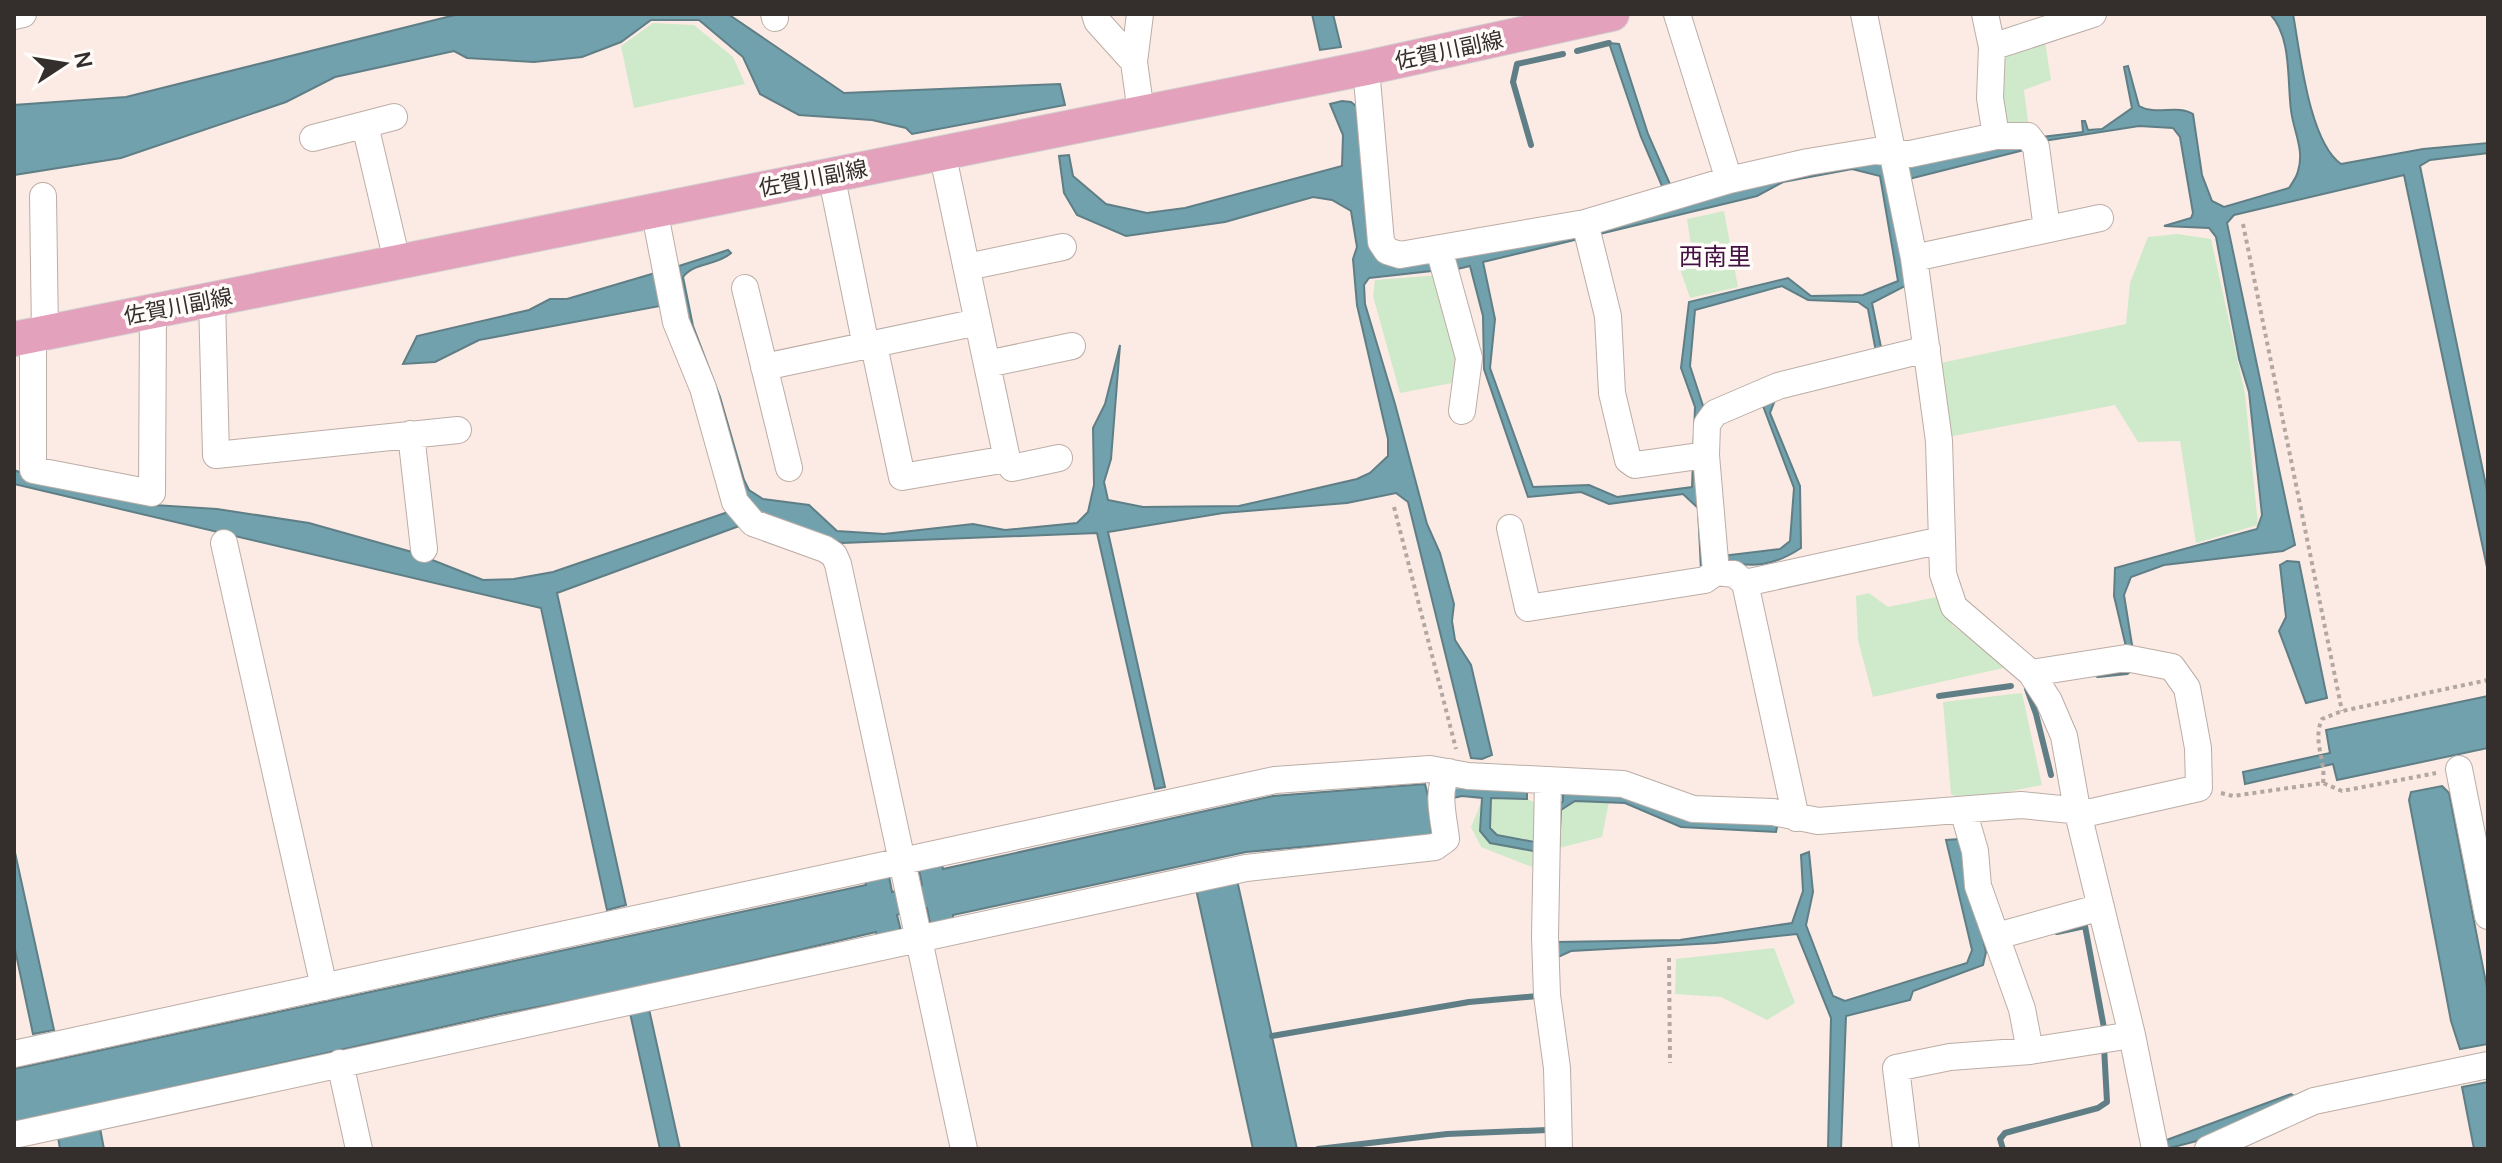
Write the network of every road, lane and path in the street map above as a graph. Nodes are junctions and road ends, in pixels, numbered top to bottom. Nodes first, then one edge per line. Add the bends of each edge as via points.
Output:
1 (1095, 14) edge
2 (1140, 14) edge
3 (1608, 14) edge
4 (1677, 14) edge
5 (1864, 14) edge
6 (1985, 14) edge
7 (2093, 14) edge
8 (1992, 47) junction
9 (1134, 62) junction
10 (1366, 68) junction
11 (1141, 113) junction
12 (394, 117) dead end
13 (365, 125) junction
14 (1996, 136) junction
15 (313, 138) dead end
16 (942, 152) junction
17 (1893, 152) junction
18 (831, 174) junction
19 (1729, 180) junction
20 (43, 196) dead end
21 (654, 209) junction
22 (2100, 218) dead end
23 (2243, 224) dead end
24 (2047, 229) junction
25 (1588, 232) junction
26 (1063, 247) dead end
27 (1439, 249) junction
28 (1914, 258) junction
29 (397, 261) junction
30 (967, 267) junction
31 (745, 288) dead end
32 (212, 299) junction
33 (153, 311) junction
34 (978, 322) junction
35 (31, 335) edge
36 (870, 345) junction
37 (1072, 346) dead end
38 (1927, 349) junction
39 (987, 364) junction
40 (764, 367) junction
41 (1462, 411) dead end
42 (458, 430) dead end
43 (411, 434) junction
44 (1699, 456) junction
45 (1059, 458) dead end
46 (1007, 459) junction
47 (789, 468) dead end
48 (1394, 507) dead end
49 (1510, 528) dead end
50 (1942, 540) junction
51 (224, 543) dead end
52 (424, 549) dead end
53 (1716, 572) junction
54 (1745, 583) junction
55 (2031, 673) junction
56 (2488, 680) edge
57 (2342, 711) junction
58 (2459, 769) joint
59 (1548, 780) junction
60 (2323, 783) junction
61 (2199, 788) junction
62 (1445, 790) junction
63 (2077, 809) junction
64 (1963, 810) junction
65 (1796, 818) junction
66 (903, 872) junction
67 (2101, 907) junction
68 (2488, 916) edge
69 (915, 926) junction
70 (1997, 936) junction
71 (1669, 958) dead end
72 (324, 987) junction
73 (2132, 1035) junction
74 (2030, 1051) junction
75 (14, 1054) edge
76 (340, 1063) junction
77 (1670, 1063) dead end
78 (2488, 1065) edge
79 (14, 1135) edge
80 (359, 1149) edge
81 (964, 1149) edge
82 (1559, 1149) edge
83 (1906, 1149) edge
84 (2155, 1149) edge
85 (2208, 1149) edge

1 - 9 street
2 - 9 street
3 - 10 main road, 佐賀川副線
4 - 19 street
5 - 17 street
6 - 8 street
7 - 8 street
8 - 14 street via 1990,98
9 - 11 street
10 - 11 main road, 佐賀川副線
10 - 27 street via 1381,242 1387,251 1400,255
11 - 16 main road, 佐賀川副線
12 - 13 street
13 - 15 street
13 - 29 street
14 - 17 street via 1910,154
14 - 24 street via 2032,142
16 - 18 main road, 佐賀川副線
16 - 30 street
17 - 19 street via 1875,151
17 - 28 street
18 - 21 main road, 佐賀川副線
18 - 36 street
19 - 25 street
20 - 35 street
21 - 29 main road, 佐賀川副線
21 - 66 street via 676,322 703,388 735,502 753,523 825,549 838,564
22 - 24 street
23 - 57 path
24 - 28 street
25 - 27 street
25 - 44 street via 1608,316 1612,393 1628,460 1635,465
26 - 30 street
27 - 41 street via 1469,358
28 - 38 street
29 - 32 main road, 佐賀川副線
30 - 34 street
31 - 40 street
32 - 33 main road, 佐賀川副線
32 - 43 street via 216,455
33 - 35 main road, 佐賀川副線
33 - 35 street via 152,493 33,470
34 - 36 street
34 - 39 street
36 - 40 street
36 - 46 street via 902,477
37 - 39 street
38 - 44 street via 1793,382 1715,413
38 - 50 street via 1939,441
39 - 46 street
40 - 47 street
42 - 43 street
43 - 52 street
44 - 53 street
45 - 46 street via 1012,468
48 - 62 path via 1457,754
49 - 53 street via 1528,608 1705,580
50 - 54 street
50 - 55 street via 1943,574 1954,607
51 - 72 street
53 - 54 street via 1734,574
54 - 65 street
55 - 61 street via 2126,658 2172,667 2187,688
55 - 63 street via 2064,736
56 - 57 path
57 - 60 path via 2322,719 2316,732
58 - 60 path via 2342,791
58 - 68 street
59 - 62 street via 1468,776
59 - 65 street via 1623,784 1693,809
59 - 82 street via 1545,952
60 - 61 path via 2233,796
61 - 63 street via 2092,812
62 - 66 street via 1430,769 1275,780
62 - 69 street via 1446,839 1435,847 1246,868
63 - 64 street via 2021,805
63 - 67 street
64 - 65 street via 1818,821
64 - 70 street via 1978,886
66 - 69 street
66 - 72 street
67 - 70 street
67 - 73 street
69 - 76 street
69 - 81 street
70 - 74 street
71 - 77 path
72 - 75 street
73 - 74 street
73 - 84 street
74 - 83 street via 1950,1057 1896,1068
76 - 79 street
76 - 80 street
78 - 85 street via 2314,1101

